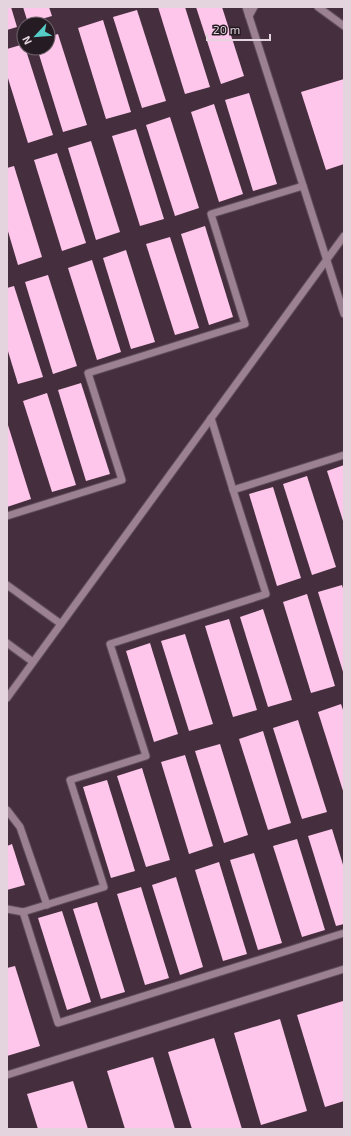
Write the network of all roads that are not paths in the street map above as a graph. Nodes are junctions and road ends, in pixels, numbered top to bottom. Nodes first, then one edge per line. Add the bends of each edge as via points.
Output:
1 (246, 7) edge
2 (254, 7) edge
3 (318, 7) edge
4 (248, 16) junction
5 (344, 26) edge
6 (303, 186) junction
7 (344, 236) edge
8 (327, 260) junction
9 (344, 314) edge
10 (211, 418) junction
11 (344, 455) edge
12 (233, 490) junction
13 (7, 516) edge
14 (7, 585) edge
15 (61, 624) junction
16 (7, 643) edge
17 (33, 662) junction
18 (7, 698) edge
19 (7, 810) edge
20 (47, 905) junction
21 (7, 909) edge
22 (23, 912) junction
23 (344, 933) edge
24 (344, 969) edge
25 (7, 1075) edge

1 - 4 lane
2 - 4 lane
3 - 5 lane
4 - 6 lane
6 - 8 lane
6 - 13 lane via 210,214 245,324 88,373 122,480
7 - 8 lane
8 - 9 lane
8 - 10 lane
10 - 12 lane
10 - 15 lane
11 - 12 lane
12 - 20 lane via 266,594 110,644 146,756 70,780 104,886
14 - 15 lane
15 - 17 lane
16 - 17 lane
17 - 18 lane
19 - 20 lane via 20,827
20 - 22 lane
21 - 22 lane
22 - 23 lane via 58,1023
24 - 25 lane

